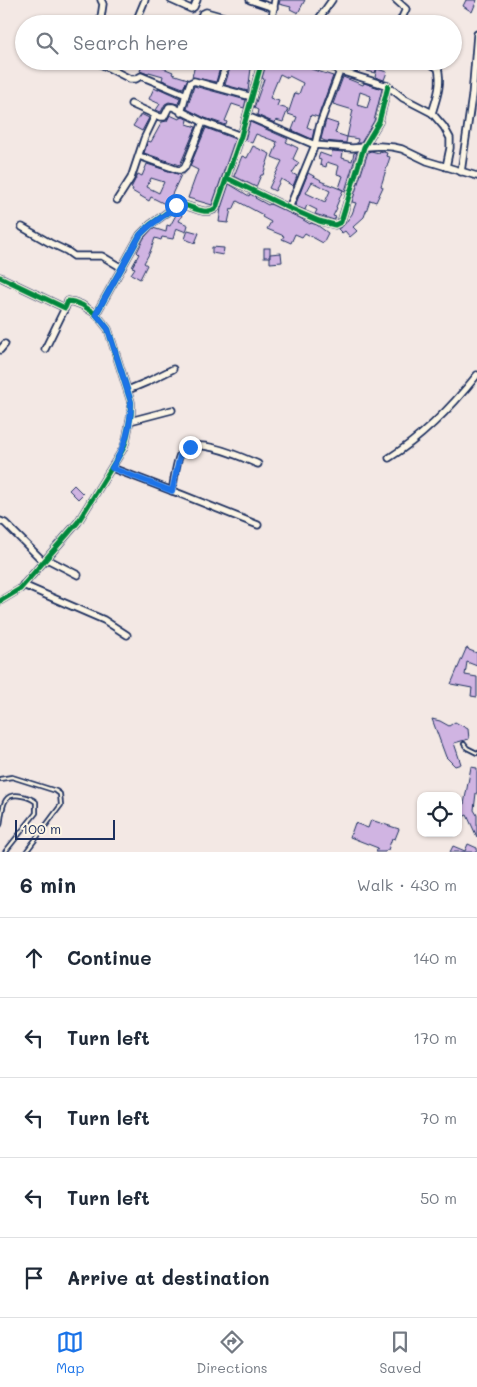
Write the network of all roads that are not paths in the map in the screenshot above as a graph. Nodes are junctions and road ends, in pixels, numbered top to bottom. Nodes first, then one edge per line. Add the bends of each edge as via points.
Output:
1 (102, 0) edge
2 (145, 0) edge
3 (172, 0) edge
4 (197, 0) edge
5 (250, 0) edge
6 (275, 0) edge
7 (332, 0) edge
8 (396, 0) edge
9 (274, 8) junction
10 (101, 15) edge
11 (139, 15) edge
12 (202, 15) edge
13 (217, 15) edge
14 (272, 15) edge
15 (321, 15) edge
16 (403, 15) edge
17 (477, 34) edge
18 (112, 70) edge
19 (224, 70) edge
20 (260, 70) edge
21 (438, 70) edge
22 (340, 71) joint
23 (388, 86) junction
24 (219, 87) junction
25 (186, 94) junction
26 (252, 97) junction
27 (131, 104) dead end
28 (181, 112) junction
29 (432, 112) junction
30 (155, 116) junction
31 (246, 116) junction
32 (203, 122) junction
33 (242, 136) junction
34 (314, 146) junction
35 (364, 147) junction
36 (139, 156) junction
37 (446, 167) junction
38 (461, 172) junction
39 (477, 176) edge
40 (227, 178) junction
41 (117, 200) dead end
42 (289, 208) junction
43 (22, 227) dead end
44 (122, 268) junction
45 (0, 277) edge
46 (65, 308) junction
47 (96, 314) junction
48 (4, 344) dead end
49 (45, 349) dead end
50 (0, 350) edge
51 (173, 369) dead end
52 (477, 375) edge
53 (128, 390) junction
54 (172, 410) dead end
55 (130, 421) junction
56 (389, 458) dead end
57 (258, 464) dead end
58 (112, 468) junction
59 (172, 491) junction
60 (0, 521) edge
61 (258, 525) dead end
62 (45, 561) junction
63 (78, 575) dead end
64 (23, 585) junction
65 (2, 598) edge
66 (127, 635) dead end
67 (464, 744) dead end
68 (477, 753) edge
69 (0, 779) edge
70 (0, 825) edge
71 (5, 852) edge
72 (26, 852) edge

1 - 10 street
2 - 11 street
3 - 4 street via 191,9
5 - 9 street
6 - 9 street
7 - 15 street
8 - 16 street via 406,9
9 - 14 street
12 - 13 street via 206,12
17 - 38 street
18 - 25 street via 130,79 141,76
19 - 24 street
20 - 26 street
21 - 29 street via 440,86
22 - 23 street
22 - 34 street
23 - 29 street via 403,98
23 - 35 street via 379,122
24 - 25 street via 192,81
24 - 26 street
25 - 28 street
26 - 31 street
27 - 30 street
28 - 30 street via 170,107 164,117
28 - 32 street
29 - 37 street via 450,138
30 - 36 street
31 - 33 street
31 - 34 street
32 - 33 street
32 - 36 street via 182,170
33 - 40 street
34 - 35 street
34 - 42 street
35 - 37 street via 402,150
35 - 42 street via 341,223 333,225
36 - 41 street
37 - 38 street
38 - 39 street
40 - 42 street
40 - 44 street via 214,210 177,204 144,230
43 - 44 street via 74,256 102,256
44 - 47 street
45 - 46 street
46 - 47 street via 68,302 74,302
46 - 49 street
47 - 53 street via 108,329
48 - 50 street
51 - 53 street
52 - 56 street via 446,413 411,444
53 - 55 street
54 - 55 street
55 - 58 street via 123,449
57 - 59 street via 220,449 190,447 180,455
58 - 59 street
58 - 62 street via 78,522
59 - 61 street
60 - 62 street
62 - 63 street
62 - 64 street
64 - 65 street via 15,593
64 - 66 street via 104,620
67 - 68 lane
69 - 72 lane via 12,777 60,794 61,805
70 - 71 lane via 5,800 9,796 16,794 36,802 36,813

